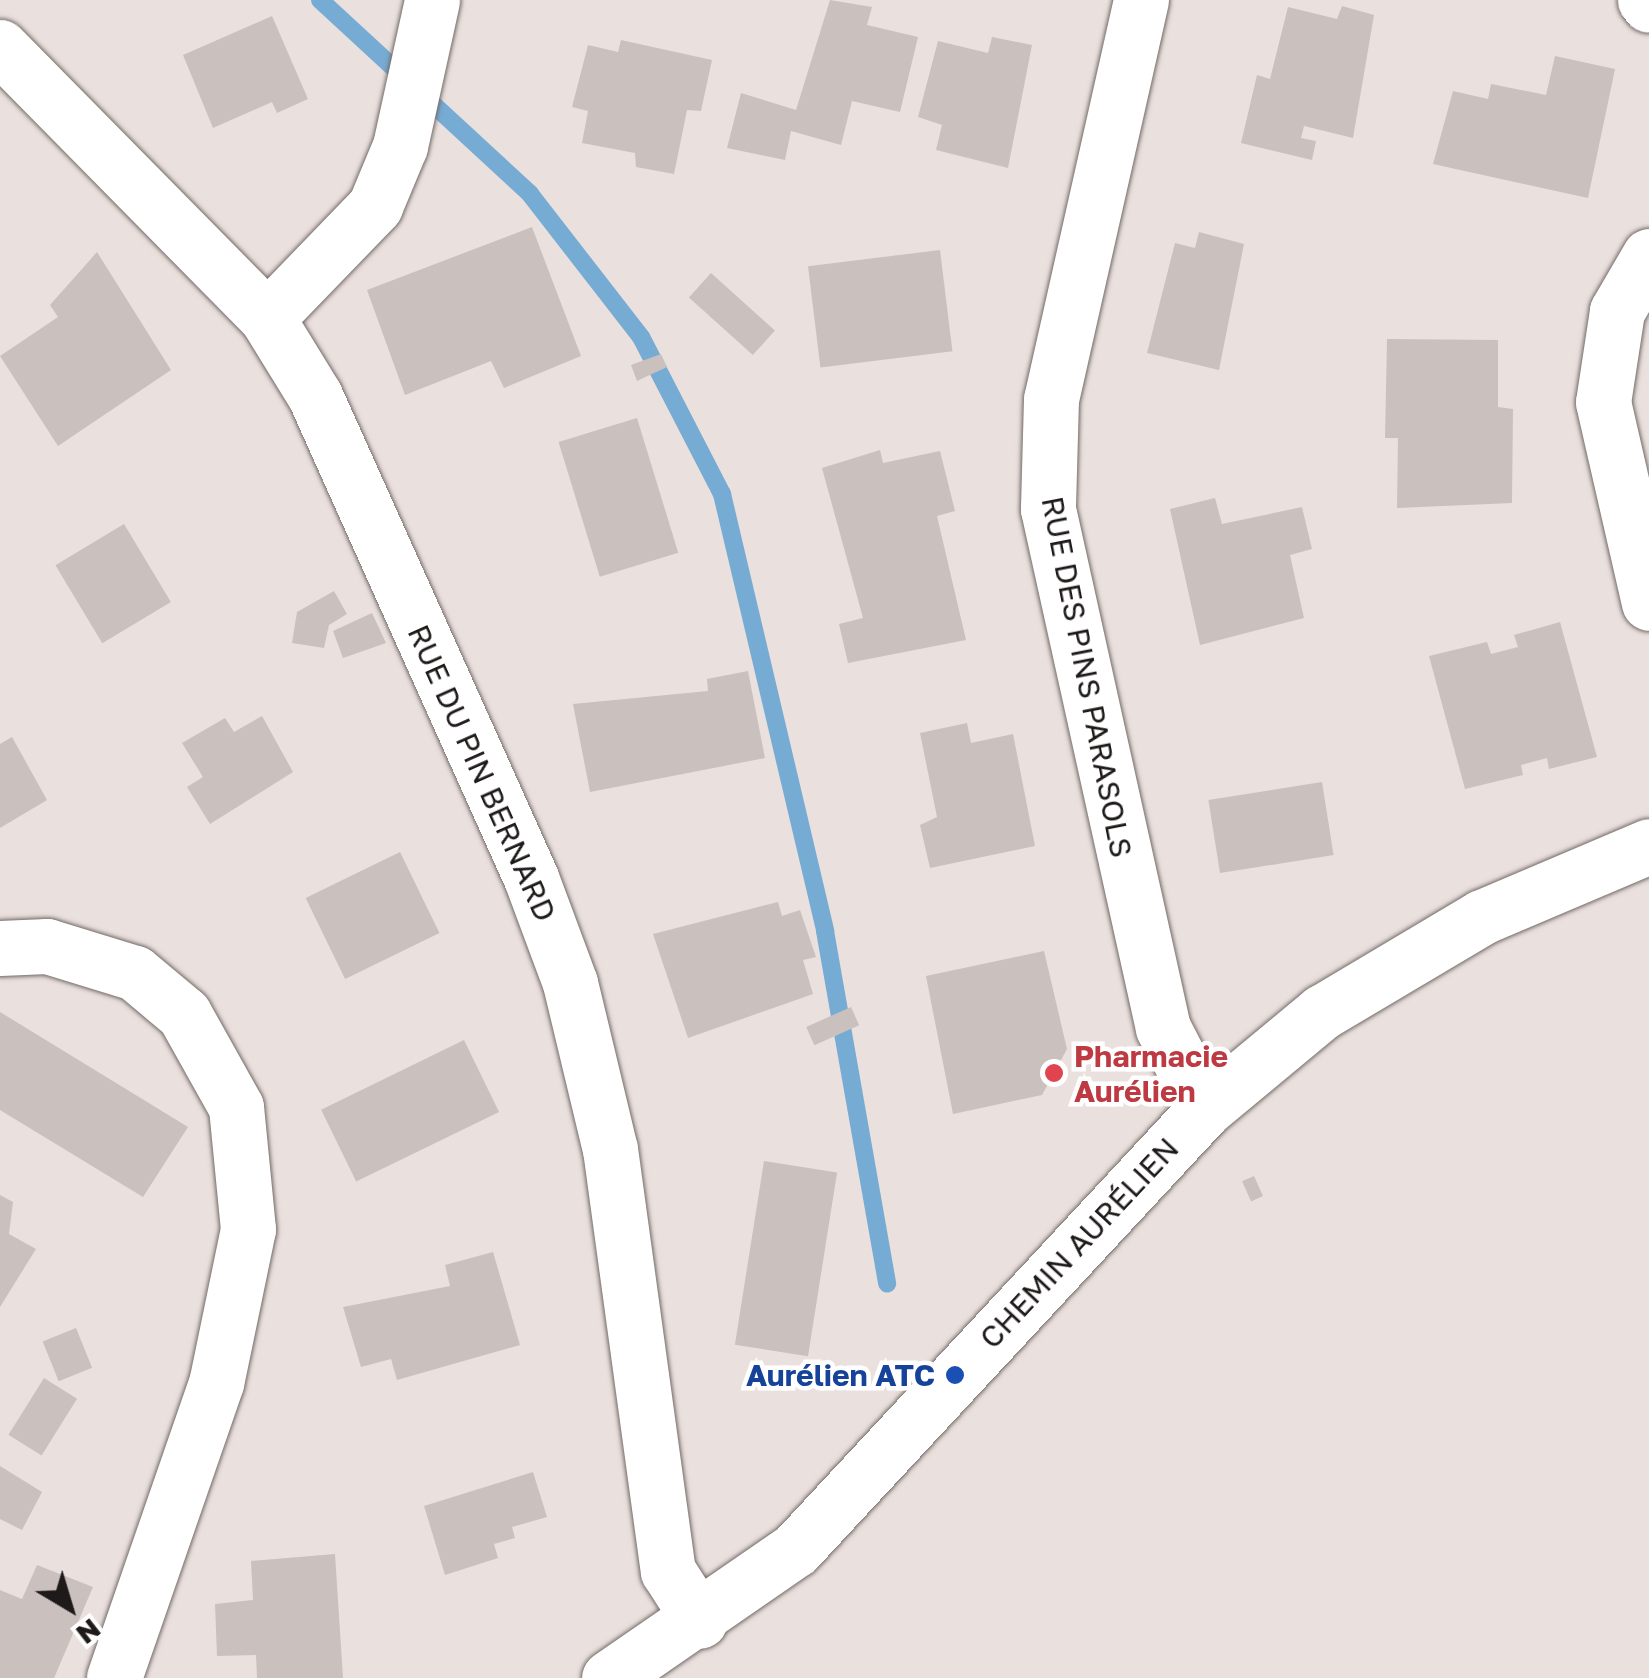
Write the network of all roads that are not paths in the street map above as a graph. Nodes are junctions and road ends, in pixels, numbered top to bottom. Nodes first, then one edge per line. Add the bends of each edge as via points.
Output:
1 (432, 0) edge
2 (1141, 0) edge
3 (0, 47) edge
4 (1649, 256) edge
5 (267, 318) junction
6 (1649, 602) edge
7 (1649, 846) edge
8 (0, 948) edge
9 (1205, 1109) junction
10 (700, 1622) junction
11 (114, 1678) edge
12 (609, 1678) edge

1 - 5 street via 400,146 375,206
2 - 9 street, RUE DES PINS PARASOLS via 1051,399 1048,509 1162,1028
3 - 5 street, RUE DU PIN BERNARD
4 - 6 street via 1616,311 1603,402
5 - 10 street, RUE DU PIN BERNARD via 315,396 570,983 610,1149 668,1571
7 - 9 street, CHEMIN AURÉLIEN via 1482,916 1322,1012
8 - 11 street via 48,946 134,973 184,1014 236,1107 248,1230 216,1383
9 - 10 street, CHEMIN AURÉLIEN via 796,1549
10 - 12 street, CHEMIN AURÉLIEN

